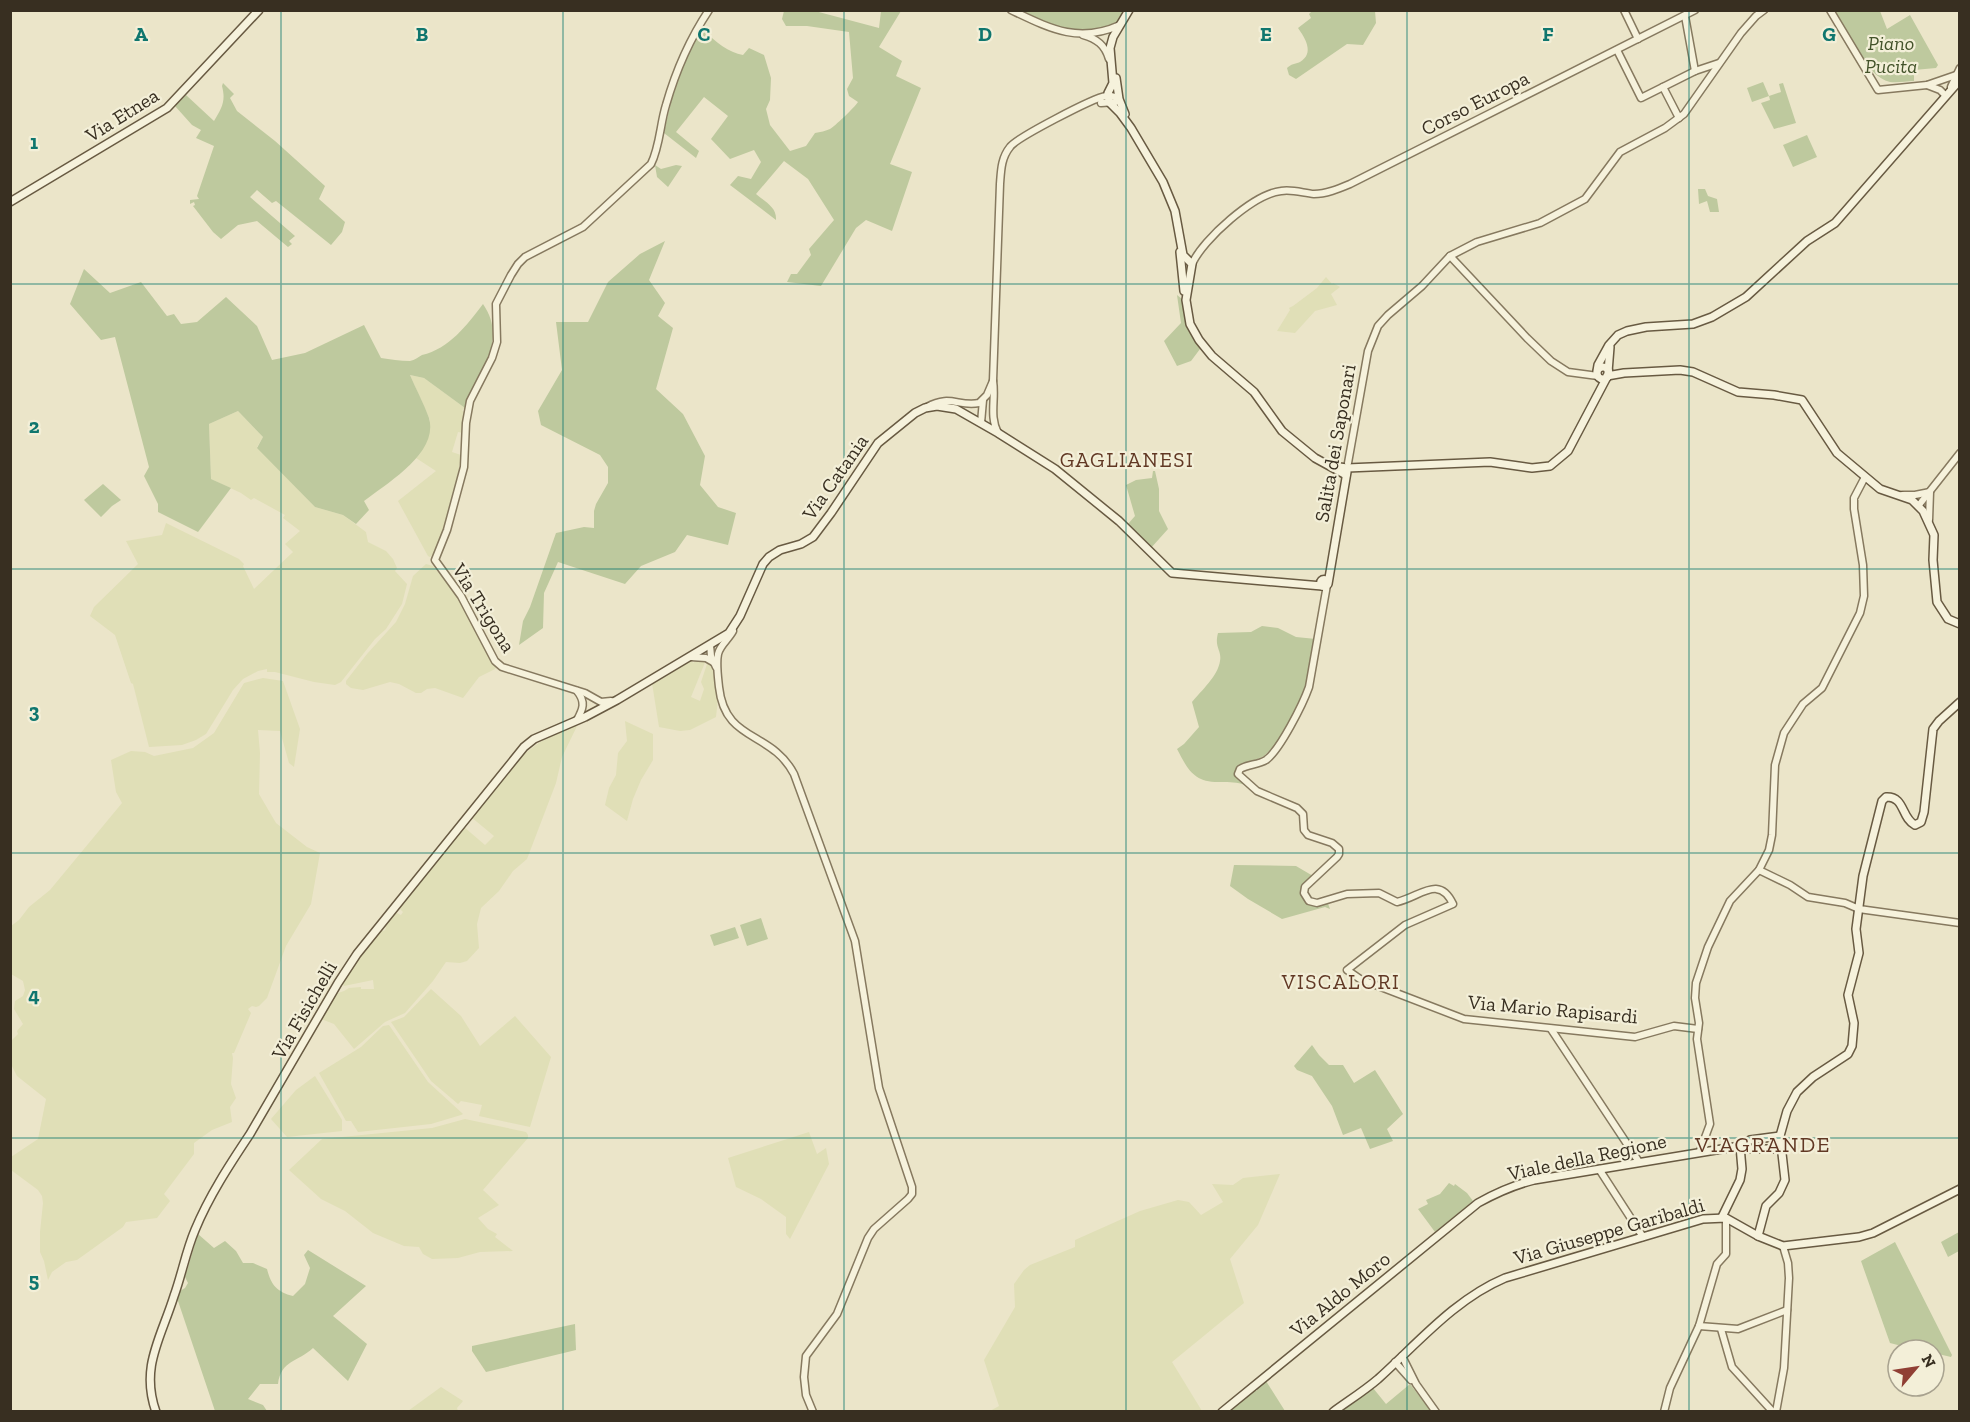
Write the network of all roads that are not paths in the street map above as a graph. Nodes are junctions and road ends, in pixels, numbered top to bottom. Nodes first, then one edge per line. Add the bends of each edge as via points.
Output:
1 (259, 10) edge
2 (709, 10) edge
3 (1011, 10) edge
4 (1129, 10) edge
5 (1624, 10) edge
6 (1695, 10) edge
7 (1764, 10) edge
8 (1830, 10) edge
9 (1685, 16) junction
10 (1120, 25) junction
11 (1095, 36) junction
12 (1113, 37) junction
13 (1638, 37) junction
14 (1616, 51) junction
15 (1110, 52) junction
16 (1110, 61) junction
17 (1719, 63) junction
18 (1959, 68) edge
19 (1697, 70) junction
20 (1955, 81) edge
21 (1930, 85) junction
22 (1664, 89) junction
23 (1946, 96) junction
24 (1106, 99) junction
25 (1119, 99) junction
26 (1678, 117) junction
27 (1131, 128) junction
28 (10, 202) edge
29 (1180, 240) junction
30 (1450, 256) junction
31 (1180, 257) junction
32 (1192, 264) junction
33 (1190, 272) junction
34 (1186, 300) junction
35 (1611, 342) junction
36 (1603, 371) junction
37 (993, 381) junction
38 (983, 400) junction
39 (925, 408) junction
40 (993, 408) junction
41 (979, 421) junction
42 (998, 433) junction
43 (1959, 453) edge
44 (1315, 458) junction
45 (1347, 469) junction
46 (1863, 475) junction
47 (1858, 485) junction
48 (1930, 492) junction
49 (1899, 495) junction
50 (1919, 506) junction
51 (1929, 520) junction
52 (1324, 584) junction
53 (1959, 624) edge
54 (734, 628) junction
55 (710, 645) junction
56 (691, 657) junction
57 (716, 660) junction
58 (586, 698) junction
59 (617, 700) junction
60 (1959, 702) edge
61 (595, 712) junction
62 (577, 720) junction
63 (1759, 870) junction
64 (1859, 909) junction
65 (1959, 923) edge
66 (1353, 965) junction
67 (1360, 979) junction
68 (1551, 1029) junction
69 (1697, 1029) junction
70 (1780, 1136) junction
71 (1740, 1146) junction
72 (1782, 1150) junction
73 (1700, 1151) junction
74 (1638, 1162) junction
75 (1599, 1169) junction
76 (1959, 1189) edge
77 (1479, 1203) joint
78 (1724, 1218) junction
79 (1758, 1236) junction
80 (1644, 1237) junction
81 (1784, 1246) junction
82 (1787, 1310) junction
83 (1699, 1326) junction
84 (1721, 1329) junction
85 (1402, 1356) junction
86 (1395, 1362) junction
87 (1416, 1384) junction
88 (156, 1412) edge
89 (813, 1412) edge
90 (1222, 1412) edge
91 (1332, 1412) edge
92 (1436, 1412) edge
93 (1664, 1412) edge
94 (1775, 1412) edge

1 - 28 main road, Via Etnea via 178,98 154,117
2 - 58 street, Via Trigona via 683,55 665,105 651,164 583,227 525,257 496,304 497,342 470,401 464,467 435,560 461,596 498,664 506,670 577,691
3 - 11 street via 1059,31
4 - 10 main road
5 - 13 street
6 - 9 street, Corso Europa
7 - 17 street
8 - 21 street via 1878,90
9 - 13 street, Corso Europa
9 - 19 street
10 - 11 street
10 - 12 main road
11 - 12 street via 1106,33
11 - 16 street
12 - 15 main road
13 - 14 street, Corso Europa
14 - 22 street via 1641,98
14 - 32 street, Corso Europa via 1350,184 1324,193 1287,190 1261,198 1211,236
15 - 16 main road
15 - 25 main road
16 - 24 main road via 1113,83
17 - 19 street
17 - 26 street
18 - 20 street
19 - 22 street
20 - 21 street
20 - 23 main road
21 - 23 street
22 - 26 street
23 - 35 main road via 1835,223 1807,242 1746,297 1693,324 1635,328
24 - 25 street
24 - 27 main road
24 - 37 street via 1017,140 1003,159
25 - 27 main road
26 - 30 street via 1620,152 1585,199 1539,223 1477,242
27 - 29 main road via 1168,192
29 - 31 main road
29 - 32 main road via 1185,258
30 - 36 street via 1560,368 1576,373
30 - 45 street, Salita dei Saponari via 1378,326 1368,351
31 - 33 street
31 - 34 main road
32 - 33 main road
33 - 34 main road
34 - 44 main road via 1190,324 1198,340 1251,389 1282,430
35 - 36 main road
35 - 36 main road
36 - 45 main road via 1596,398 1568,451 1544,468 1490,462
36 - 46 main road via 1680,370 1737,392 1802,400 1837,453
37 - 38 street
37 - 40 street
38 - 39 street via 974,404 937,401
38 - 41 street
39 - 41 main road via 946,406
39 - 54 main road, Via Catania via 878,443 813,537 774,554 763,564
40 - 41 street
40 - 42 street
41 - 42 main road
42 - 52 main road via 1055,470 1119,521 1172,573 1308,586
43 - 48 street
44 - 45 main road
44 - 45 main road via 1326,465
45 - 52 main road, Salita dei Saponari via 1331,567
46 - 47 street
46 - 47 street
46 - 49 main road via 1886,492
47 - 63 street via 1854,517 1863,565 1860,614 1822,688 1803,704 1784,733 1775,765 1771,840
48 - 49 street
48 - 50 street
48 - 51 street
49 - 50 main road
50 - 51 main road
51 - 53 main road via 1934,535 1937,602 1947,619
52 - 66 street via 1309,687 1268,758 1241,768 1239,777 1257,791 1297,808 1303,814 1308,835 1339,849 1338,857 1305,887 1309,901 1317,903 1352,893 1379,892 1401,902 1436,888 1444,891 1453,904 1405,925
54 - 55 main road
54 - 57 street
55 - 56 main road
55 - 57 street
56 - 57 street
56 - 59 main road
57 - 89 street via 722,705 731,721 778,752 794,774 852,932 879,1088 911,1179 912,1194 867,1238 837,1314 806,1356 806,1395
58 - 59 street via 601,702
58 - 61 street
58 - 62 street
59 - 61 main road, Via Fisichelli
60 - 64 main road via 1933,729 1921,822 1910,822 1894,798 1882,801
61 - 62 main road, Via Fisichelli
62 - 88 main road, Via Fisichelli via 524,747 357,954 338,983 195,1228 151,1363 150,1389
63 - 64 street via 1808,897
63 - 69 street via 1730,901 1708,947 1695,990
64 - 65 street
64 - 70 main road via 1859,951 1848,995 1854,1019 1851,1050 1797,1092
66 - 67 street
66 - 67 street, Via Mario Rapisardi via 1347,970
67 - 68 street, Via Mario Rapisardi via 1464,1019
68 - 69 street, Via Mario Rapisardi via 1635,1037 1674,1026
68 - 74 street
69 - 73 street via 1710,1124
70 - 71 main road via 1750,1140
70 - 72 main road
71 - 72 main road
71 - 73 main road, Viale della Regione
71 - 78 main road via 1740,1180
72 - 79 main road via 1785,1180 1766,1206
73 - 74 main road, Viale della Regione
74 - 75 main road, Viale della Regione
75 - 77 main road, Viale della Regione via 1517,1185
75 - 80 street
76 - 81 main road, Via Giuseppe Garibaldi via 1869,1234
77 - 90 main road, Via Aldo Moro
78 - 79 main road, Via Giuseppe Garibaldi
78 - 80 main road, Via Giuseppe Garibaldi via 1684,1224
78 - 83 street via 1726,1254 1717,1264
79 - 81 main road, Via Giuseppe Garibaldi
80 - 85 main road, Via Giuseppe Garibaldi via 1496,1282 1464,1302
81 - 82 street via 1788,1263
82 - 84 street via 1742,1328
82 - 94 street via 1784,1368
83 - 84 street
83 - 93 street via 1670,1388
84 - 94 street via 1732,1367
85 - 86 main road, Via Giuseppe Garibaldi
85 - 87 street
86 - 87 street
86 - 91 main road, Via Giuseppe Garibaldi
87 - 92 street

